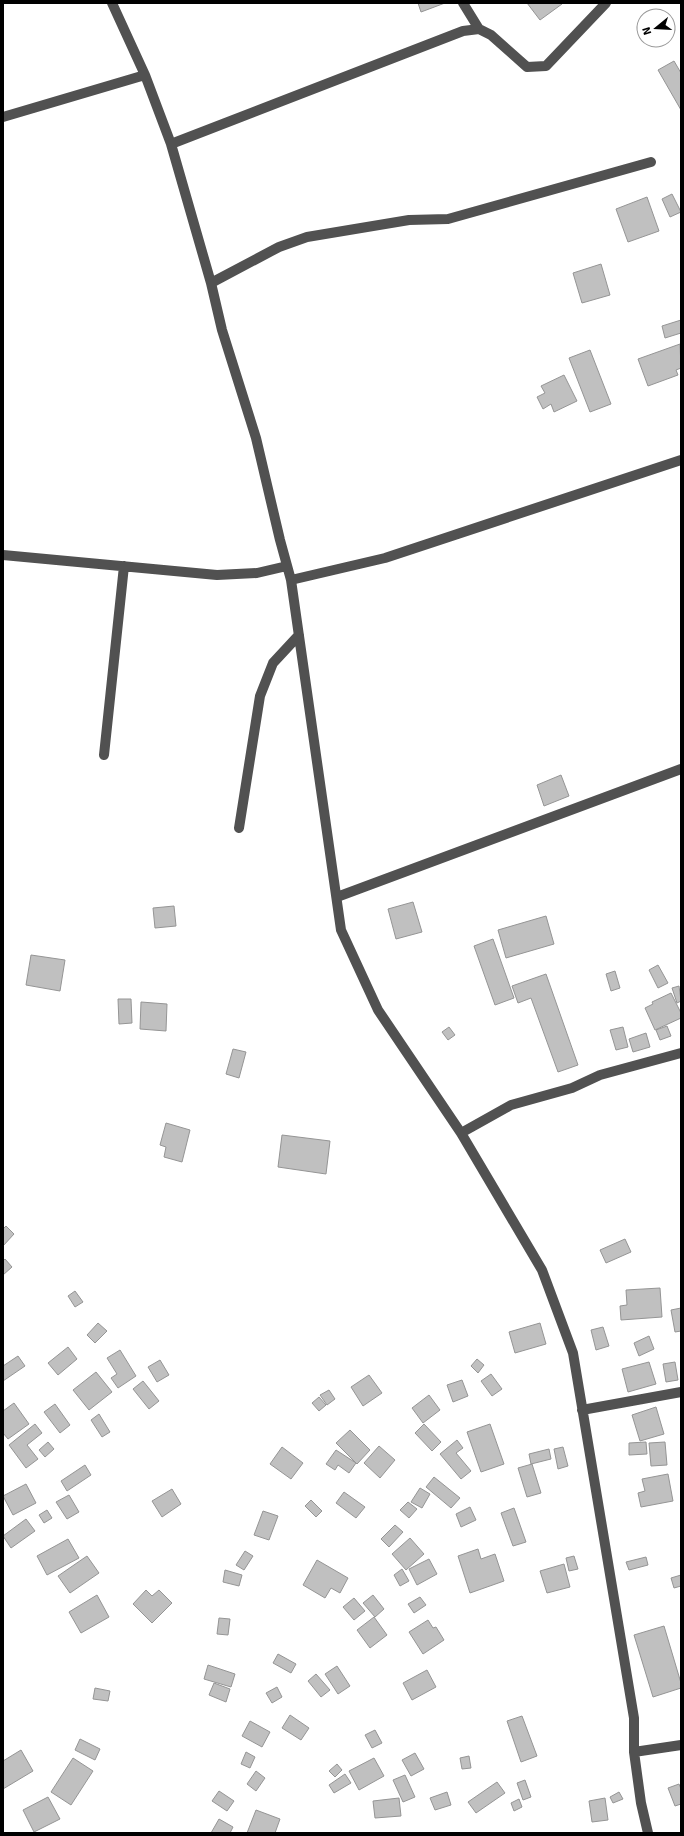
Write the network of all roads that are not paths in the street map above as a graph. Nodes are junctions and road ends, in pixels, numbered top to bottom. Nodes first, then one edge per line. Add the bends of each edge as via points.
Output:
1 (112, 3) edge
2 (463, 3) edge
3 (606, 3) edge
4 (479, 29) junction
5 (145, 75) junction
6 (3, 117) edge
7 (171, 144) junction
8 (651, 162) dead end
9 (211, 283) junction
10 (681, 460) edge
11 (3, 555) edge
12 (124, 566) junction
13 (287, 566) junction
14 (291, 580) junction
15 (299, 636) junction
16 (104, 754) dead end
17 (681, 769) edge
18 (239, 828) dead end
19 (337, 898) junction
20 (681, 1053) edge
21 (461, 1133) junction
22 (681, 1392) edge
23 (582, 1410) junction
24 (681, 1745) edge
25 (634, 1752) junction
26 (648, 1833) edge

1 - 5 street
2 - 4 street
3 - 4 street via 546,66 527,67 491,35
4 - 7 street via 464,30
5 - 6 street
5 - 7 street
7 - 9 street
8 - 9 street via 448,219 409,220 307,237 279,247
9 - 13 street via 222,330 256,438
10 - 14 street via 385,558
11 - 12 street
12 - 13 street via 217,575 257,573
12 - 16 street
13 - 14 street
14 - 15 street
15 - 18 street via 273,663 260,696
15 - 19 street
17 - 19 street
19 - 21 street via 342,930 378,1010
20 - 21 street via 600,1075 572,1088 511,1105
21 - 23 street via 542,1270 572,1353
22 - 23 street
23 - 25 street via 634,1718
24 - 25 street
25 - 26 street

